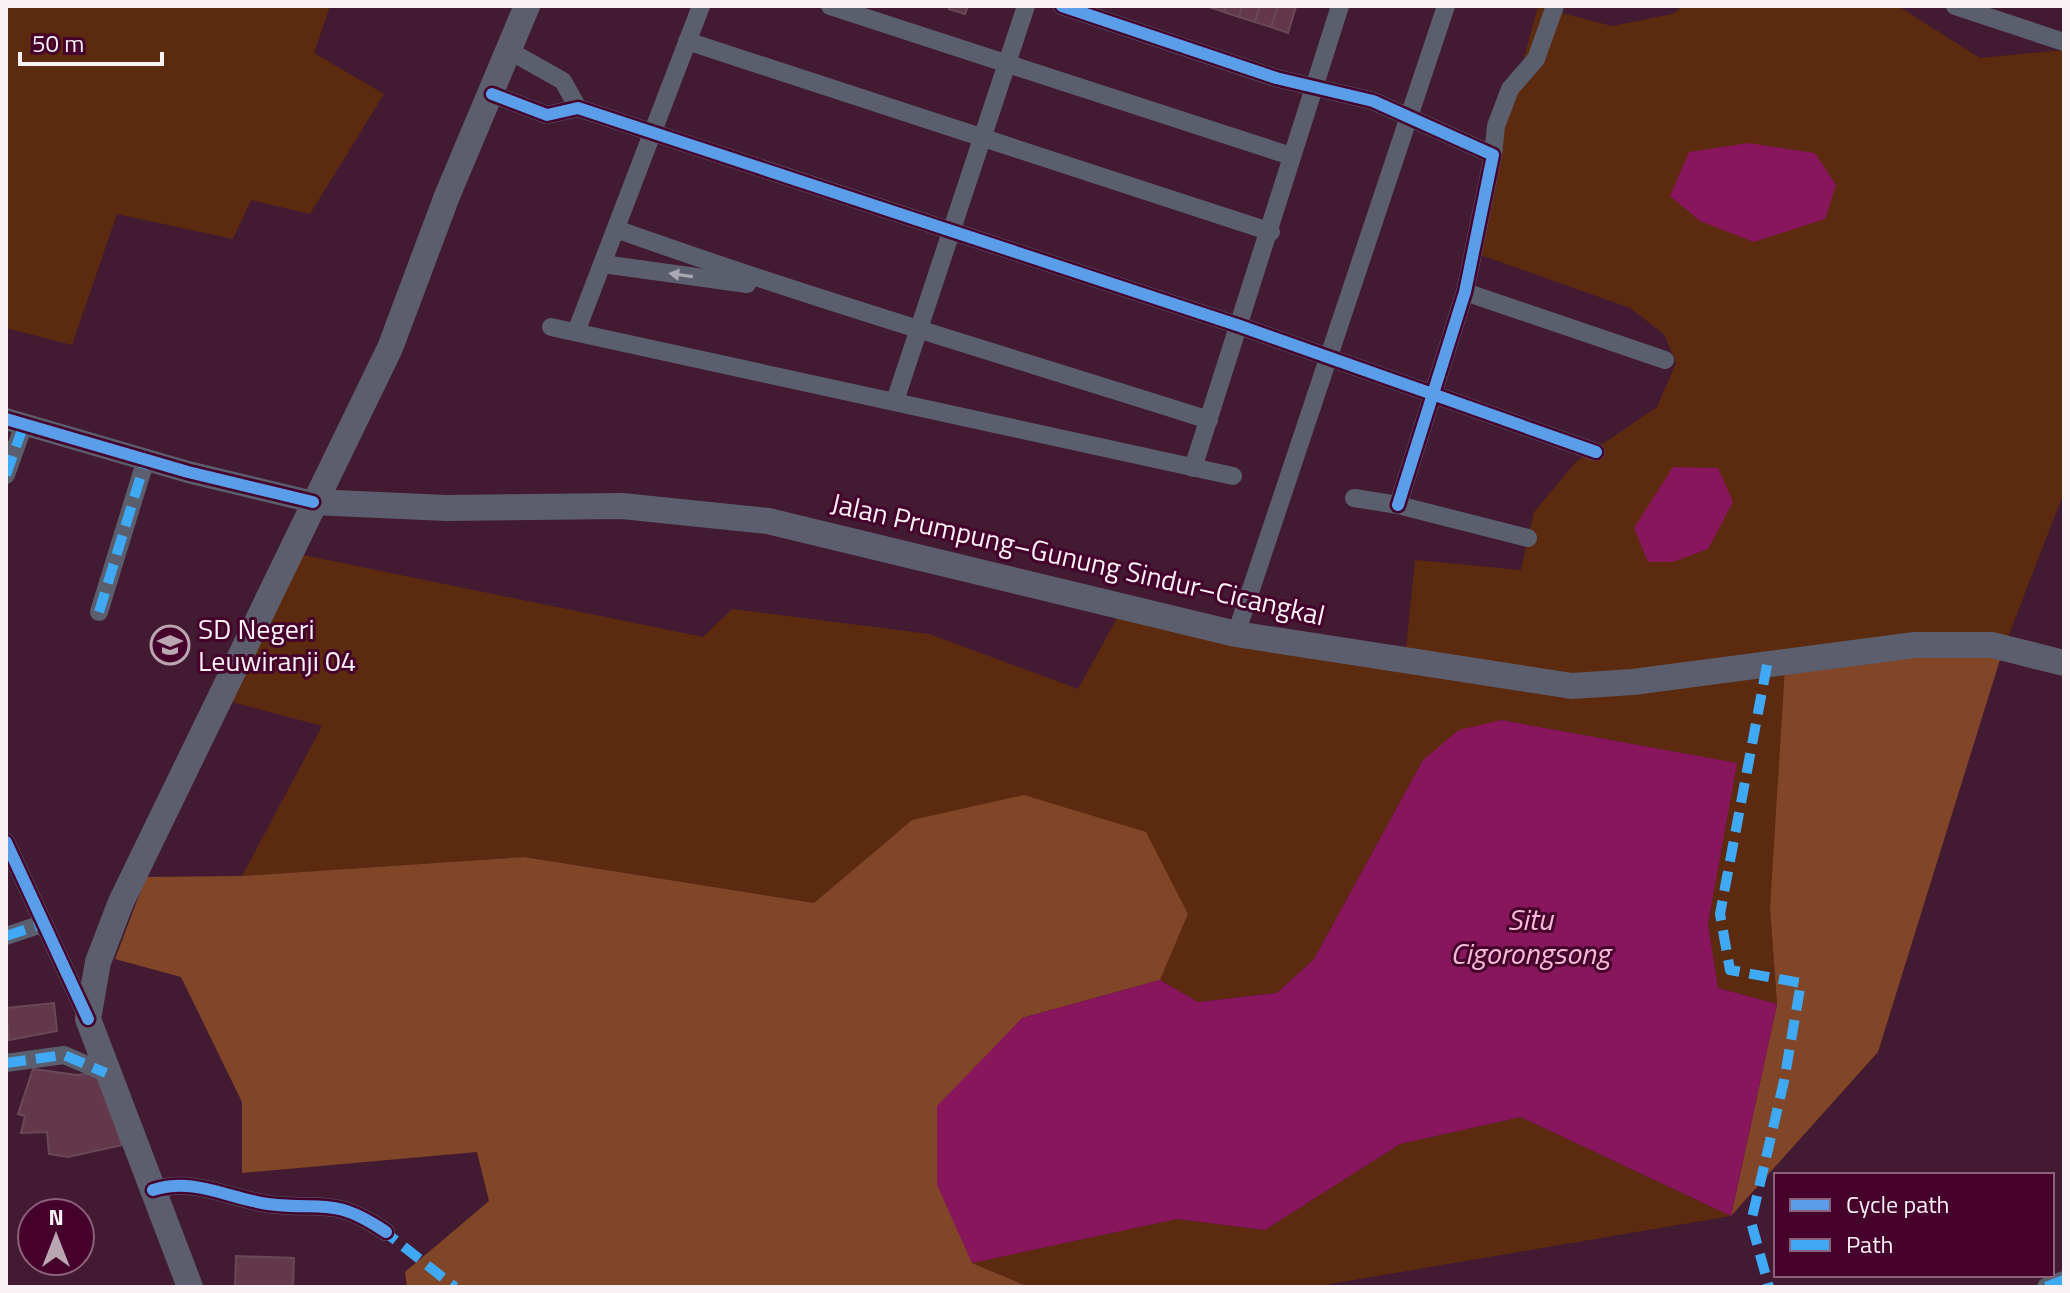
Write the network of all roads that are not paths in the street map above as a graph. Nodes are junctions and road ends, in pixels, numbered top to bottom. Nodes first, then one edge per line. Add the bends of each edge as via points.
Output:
1 (527, 6) edge
2 (701, 6) edge
3 (830, 6) edge
4 (1026, 6) edge
5 (1062, 6) edge
6 (1446, 6) edge
7 (1555, 6) edge
8 (1955, 6) edge
9 (1334, 8) edge
10 (687, 41) junction
11 (2064, 42) edge
12 (508, 50) junction
13 (1007, 64) junction
14 (1315, 85) junction
15 (492, 94) junction
16 (578, 108) junction
17 (1412, 116) junction
18 (652, 133) junction
19 (982, 138) junction
20 (1493, 155) junction
21 (1291, 156) junction
22 (616, 229) junction
23 (952, 231) junction
24 (1271, 232) junction
25 (603, 264) junction
26 (786, 290) junction
27 (1465, 292) junction
28 (918, 326) junction
29 (1240, 326) junction
30 (551, 327) dead end
31 (576, 332) junction
32 (1331, 358) junction
33 (1665, 360) dead end
34 (1432, 395) junction
35 (895, 401) junction
36 (1209, 420) junction
37 (15, 422) edge
38 (1596, 452) dead end
39 (146, 459) junction
40 (1193, 468) junction
41 (6, 475) edge
42 (1233, 476) dead end
43 (1354, 498) dead end
44 (313, 502) junction
45 (1398, 505) junction
46 (1528, 538) dead end
47 (99, 612) dead end
48 (1236, 634) junction
49 (2064, 663) edge
50 (6, 842) edge
51 (42, 924) junction
52 (6, 936) edge
53 (88, 1019) junction
54 (6, 1063) edge
55 (106, 1073) junction
56 (153, 1190) junction
57 (386, 1232) dead end
58 (2064, 1280) edge
59 (190, 1287) edge
60 (2046, 1287) edge

1 - 12 main road
2 - 10 street
3 - 13 street
4 - 13 street
5 - 14 street via 1276,78
6 - 17 street
7 - 20 street via 1536,59 1510,89 1496,126
8 - 11 street
9 - 14 street
10 - 18 street
10 - 19 street
12 - 15 main road
12 - 16 street via 563,81
13 - 19 street
13 - 21 street
14 - 17 street
14 - 21 street
15 - 16 street via 547,115
15 - 44 main road via 390,348
16 - 18 street
17 - 20 street
17 - 32 street
18 - 22 street
18 - 23 street
19 - 23 street
19 - 24 street
20 - 27 street
21 - 24 street
22 - 25 street
22 - 26 street
23 - 28 street
23 - 29 street
24 - 29 street
26 -> 25 street
25 - 31 street
26 - 28 street
27 - 33 street
27 - 34 street
28 - 35 street
28 - 36 street
29 - 32 street
29 - 36 street
30 - 31 street
31 - 35 street
32 - 34 street
32 - 48 street
34 - 38 street
34 - 45 street
35 - 40 street
36 - 40 street
37 - 39 street
37 - 41 street
39 - 44 street
39 - 47 street
40 - 42 street
43 - 45 street
44 - 48 main road, Jalan Prumpung–Gunung Sindur–Cicangkal via 446,508 622,506 768,521
44 - 53 main road via 121,902 98,962
45 - 46 street
48 - 49 main road, Jalan Prumpung–Gunung Sindur–Cicangkal via 1572,686 1915,645 1992,645
50 - 51 street
51 - 52 street
51 - 53 street
53 - 55 main road
54 - 55 street via 64,1055
55 - 56 main road
56 - 57 street via 191,1184 268,1204 332,1205 359,1214
56 - 59 main road
58 - 60 street

